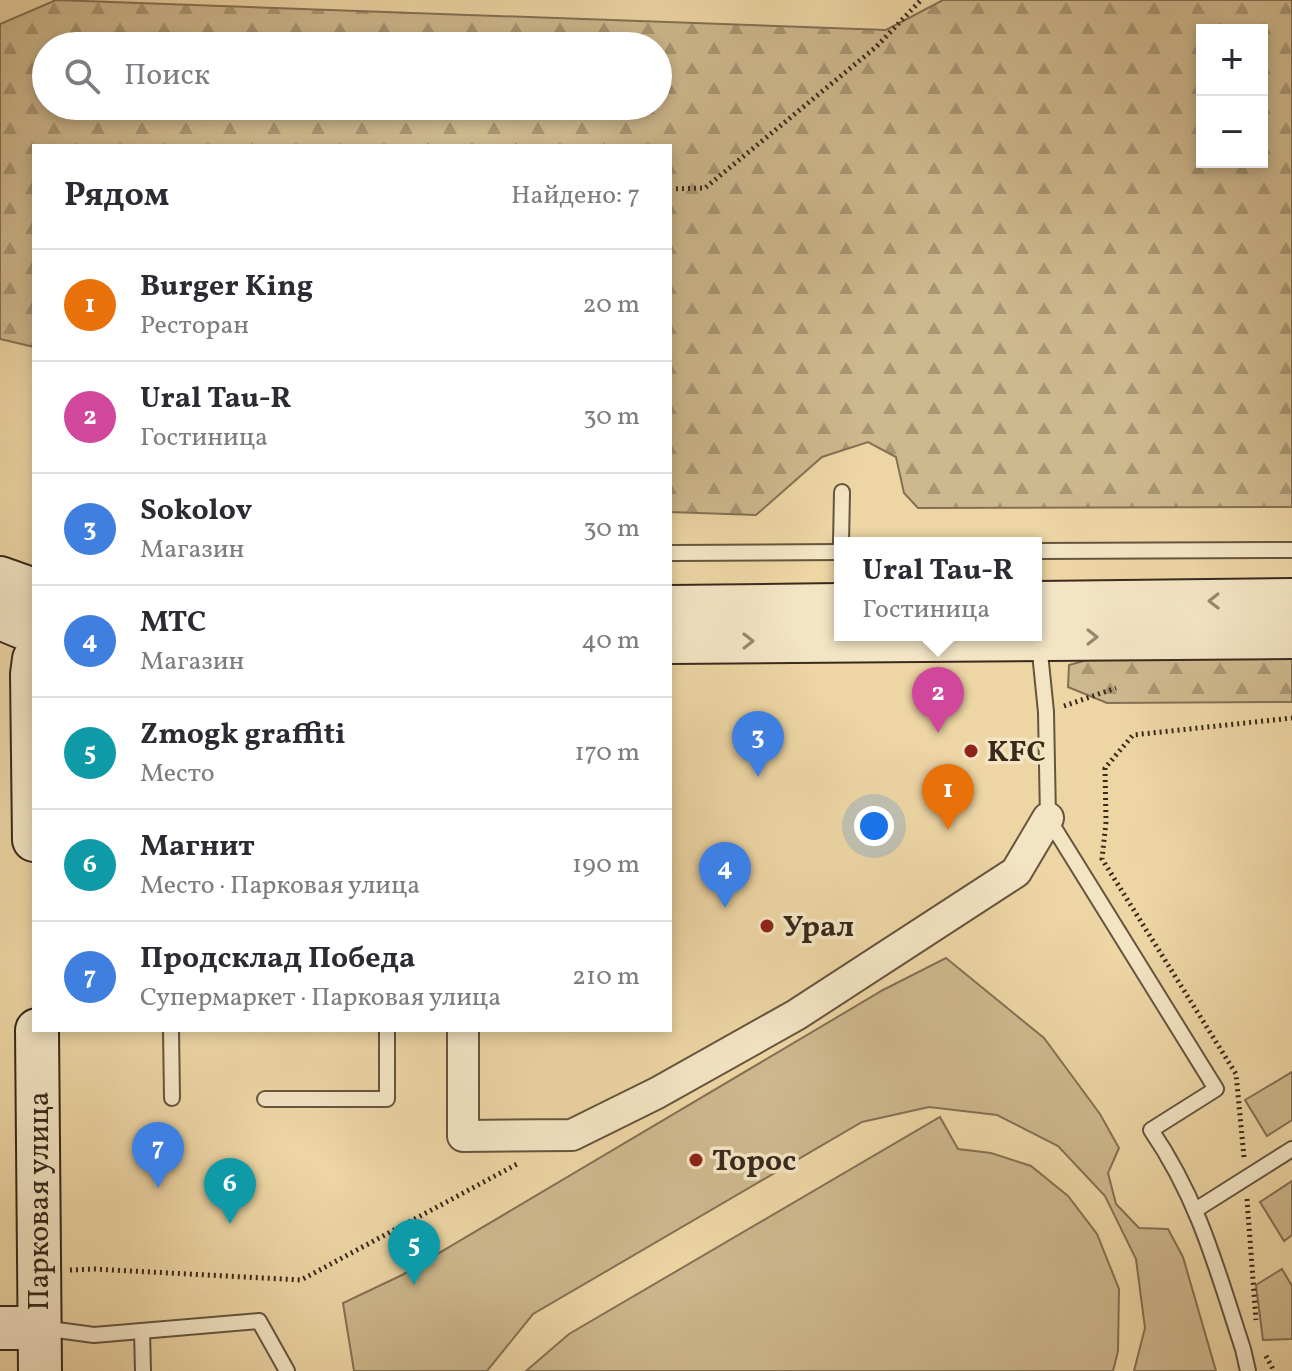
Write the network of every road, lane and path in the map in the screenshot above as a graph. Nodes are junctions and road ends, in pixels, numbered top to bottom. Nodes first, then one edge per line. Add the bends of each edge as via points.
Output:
1 (921, 0) edge
2 (672, 189) edge
3 (842, 492) dead end
4 (841, 537) edge
5 (1292, 550) edge
6 (1042, 551) edge
7 (834, 552) edge
8 (672, 553) edge
9 (0, 578) edge
10 (32, 589) edge
11 (1292, 600) edge
12 (834, 605) edge
13 (672, 607) edge
14 (0, 618) edge
15 (1042, 620) edge
16 (1042, 620) edge
17 (32, 631) edge
18 (834, 632) edge
19 (1292, 637) edge
20 (1040, 641) edge
21 (672, 642) edge
22 (1116, 688) dead end
23 (1046, 712) junction
24 (1292, 718) edge
25 (1048, 818) junction
26 (37, 1032) edge
27 (171, 1032) edge
28 (387, 1032) edge
29 (463, 1032) edge
30 (172, 1098) dead end
31 (265, 1099) dead end
32 (572, 1135) junction
33 (1292, 1149) edge
34 (1246, 1178) junction
35 (1197, 1209) junction
36 (94, 1269) dead end
37 (1257, 1325) dead end
38 (19, 1328) edge
39 (142, 1331) junction
40 (1263, 1350) dead end
41 (40, 1371) edge
42 (143, 1371) edge
43 (287, 1371) edge
44 (1248, 1371) edge
45 (1274, 1371) edge

1 - 2 path via 876,47 705,188
3 - 4 lane
5 - 6 lane
7 - 8 lane
9 - 10 main road
11 -> 15 main road
12 - 13 main road
14 - 17 main road
16 -> 19 main road
21 -> 18 main road
20 - 23 lane
22 - 23 path
23 - 25 lane
24 - 34 path via 1133,735 1105,768 1102,859 1236,1074
25 - 32 street via 1016,872 796,1015
25 - 35 lane via 1216,1089 1151,1130
26 - 38 main road, Парковая улица
27 - 30 lane
28 - 31 lane via 387,1099
29 - 32 street via 463,1136
32 - 36 path via 301,1280
33 - 34 lane
34 - 35 lane
34 - 37 path
35 - 44 lane
38 - 39 lane via 94,1335
38 - 41 main road, Парковая улица
39 - 42 lane
39 - 43 lane via 259,1321
40 - 45 path

